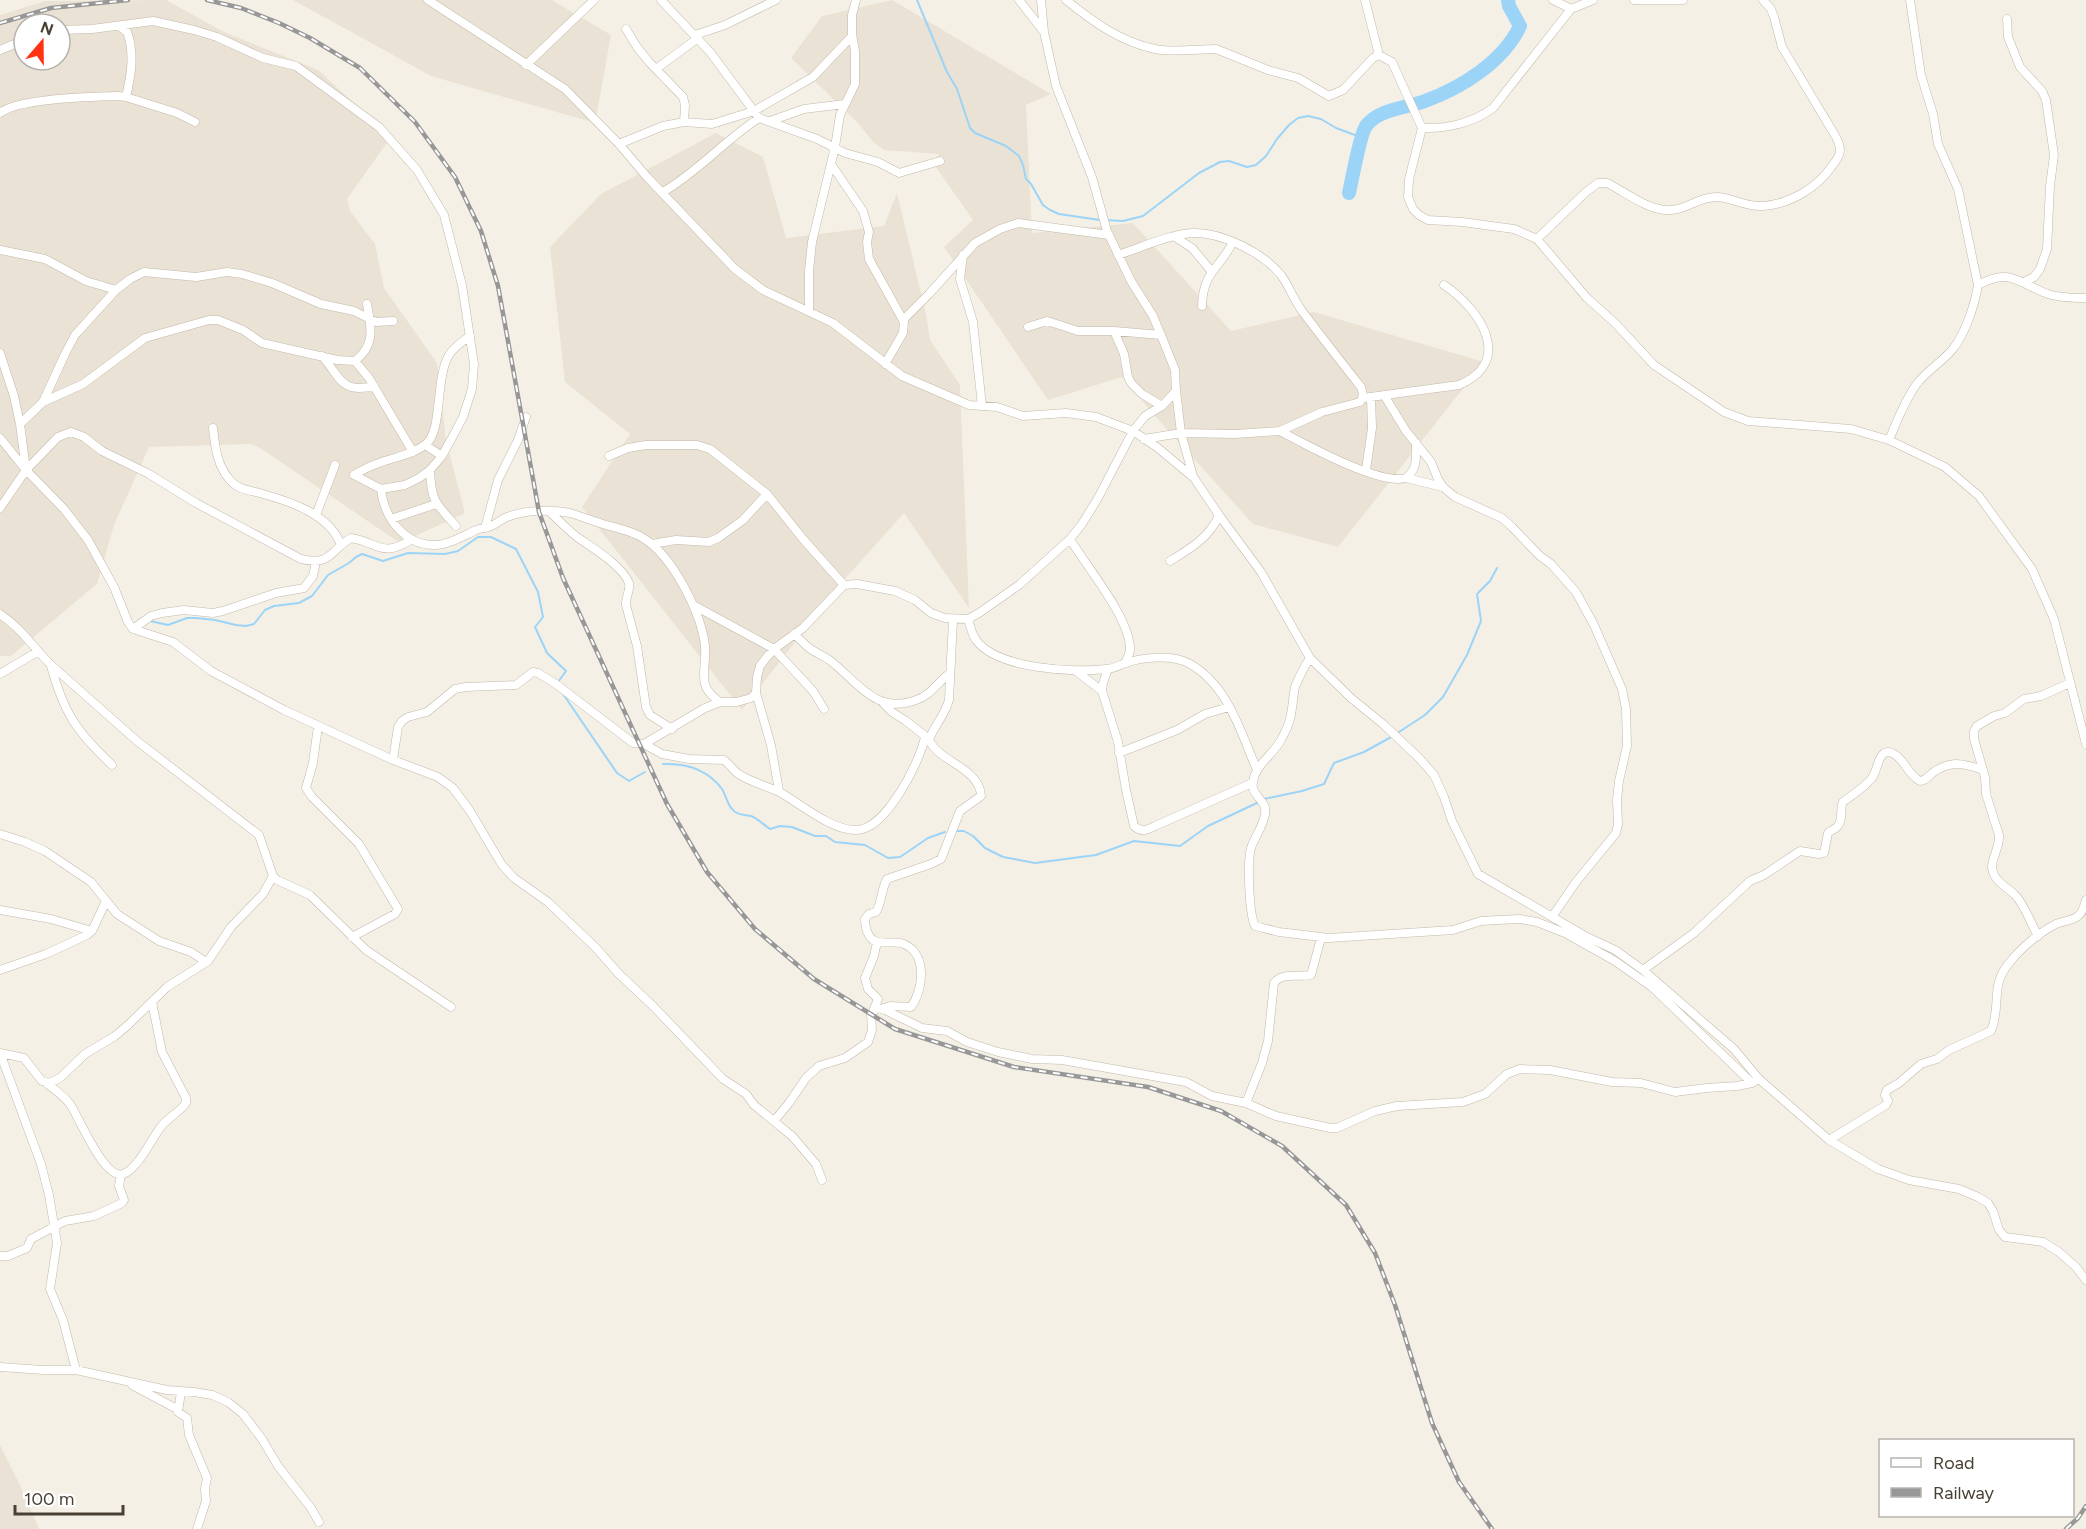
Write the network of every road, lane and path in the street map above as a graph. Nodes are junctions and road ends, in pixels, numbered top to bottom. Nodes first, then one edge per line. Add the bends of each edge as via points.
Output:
1 (428, 0) edge
2 (594, 0) edge
3 (661, 0) edge
4 (776, 0) edge
5 (856, 0) edge
6 (1019, 0) edge
7 (1041, 0) edge
8 (1066, 0) edge
9 (1365, 0) edge
10 (1553, 0) edge
11 (1593, 0) edge
12 (1634, 0) edge
13 (1683, 0) edge
14 (1763, 0) edge
15 (1910, 0) edge
16 (1571, 9) junction
17 (2007, 19) dead end
18 (119, 26) junction
19 (626, 29) dead end
20 (72, 30) edge
21 (1044, 32) junction
22 (696, 36) junction
23 (852, 36) junction
24 (1379, 55) junction
25 (526, 65) junction
26 (656, 69) junction
27 (126, 97) junction
28 (845, 104) junction
29 (0, 113) edge
30 (757, 115) junction
31 (195, 122) dead end
32 (684, 122) junction
33 (770, 122) junction
34 (1422, 128) junction
35 (619, 144) junction
36 (835, 147) junction
37 (940, 161) dead end
38 (831, 164) junction
39 (663, 192) junction
40 (1109, 235) junction
41 (1175, 237) junction
42 (1537, 239) junction
43 (1233, 242) junction
44 (0, 250) edge
45 (963, 255) junction
46 (1118, 255) junction
47 (1212, 272) junction
48 (2024, 282) junction
49 (1444, 285) dead end
50 (1978, 285) junction
51 (116, 290) junction
52 (2086, 298) edge
53 (367, 304) dead end
54 (1202, 306) dead end
55 (809, 311) junction
56 (370, 319) junction
57 (903, 320) junction
58 (393, 321) dead end
59 (1028, 327) dead end
60 (1114, 331) junction
61 (1161, 335) junction
62 (470, 336) junction
63 (0, 353) edge
64 (322, 356) junction
65 (355, 361) junction
66 (885, 364) junction
67 (374, 386) junction
68 (1176, 391) junction
69 (1384, 395) junction
70 (1367, 398) junction
71 (43, 402) junction
72 (982, 406) junction
73 (1162, 406) junction
74 (526, 417) dead end
75 (20, 424) junction
76 (213, 428) dead end
77 (1280, 430) junction
78 (1133, 431) junction
79 (1180, 433) junction
80 (0, 438) edge
81 (1144, 439) junction
82 (1889, 440) junction
83 (1416, 443) junction
84 (425, 445) junction
85 (412, 452) junction
86 (442, 456) junction
87 (609, 456) dead end
88 (335, 465) dead end
89 (26, 470) junction
90 (430, 470) junction
91 (1366, 470) junction
92 (1194, 478) junction
93 (1406, 478) junction
94 (1443, 488) junction
95 (381, 489) junction
96 (767, 494) junction
97 (436, 504) junction
98 (0, 508) edge
99 (549, 511) junction
100 (316, 515) junction
101 (1219, 515) junction
102 (391, 519) junction
103 (456, 526) dead end
104 (485, 528) junction
105 (1070, 539) junction
106 (411, 540) junction
107 (652, 544) junction
108 (341, 545) junction
109 (1170, 561) dead end
110 (316, 562) junction
111 (844, 585) junction
112 (695, 606) junction
113 (0, 614) edge
114 (968, 619) junction
115 (953, 620) junction
116 (133, 629) junction
117 (795, 634) junction
118 (774, 649) junction
119 (38, 652) junction
120 (1310, 658) junction
121 (1125, 663) junction
122 (50, 664) junction
123 (1108, 669) junction
124 (1077, 671) junction
125 (0, 674) edge
126 (949, 674) junction
127 (2070, 683) junction
128 (1102, 692) junction
129 (756, 693) junction
130 (881, 701) junction
131 (720, 702) junction
132 (1229, 707) junction
133 (824, 710) dead end
134 (318, 726) junction
135 (672, 729) junction
136 (927, 739) junction
137 (644, 744) junction
138 (2086, 744) edge
139 (1119, 753) junction
140 (393, 760) junction
141 (112, 765) dead end
142 (1257, 770) junction
143 (1983, 770) junction
144 (1252, 783) junction
145 (779, 791) junction
146 (0, 834) edge
147 (273, 876) junction
148 (2086, 900) edge
149 (106, 901) junction
150 (0, 910) edge
151 (1552, 917) junction
152 (92, 931) junction
153 (2038, 936) junction
154 (352, 937) junction
155 (1321, 938) junction
156 (877, 942) junction
157 (206, 962) junction
158 (0, 970) edge
159 (1643, 970) junction
160 (152, 1002) junction
161 (451, 1006) dead end
162 (877, 1009) junction
163 (0, 1053) edge
164 (1755, 1081) junction
165 (46, 1083) junction
166 (1246, 1103) junction
167 (774, 1121) junction
168 (1829, 1140) junction
169 (121, 1174) junction
170 (822, 1180) dead end
171 (53, 1228) junction
172 (0, 1256) edge
173 (2086, 1280) edge
174 (0, 1367) edge
175 (76, 1370) junction
176 (126, 1380) junction
177 (181, 1392) junction
178 (177, 1409) junction
179 (319, 1522) dead end
180 (197, 1529) edge

1 - 25 street
2 - 25 street
3 - 22 street
4 - 22 street
5 - 23 street
6 - 21 street
7 - 21 street
8 - 24 street via 1103,29 1137,43 1157,50 1225,51 1298,78 1329,96 1343,90
9 - 24 street
10 - 16 street
11 - 16 street
12 - 13 street
14 - 42 street via 1774,17 1782,47 1840,148 1824,178 1782,202 1763,206 1718,197 1667,210 1655,208 1607,183 1598,183
15 - 50 street via 1938,144 1958,189
16 - 34 street via 1493,108 1453,126
17 - 48 street via 2008,37 2020,67 2046,100 2054,155 2047,249 2040,269
18 - 20 street
18 - 27 street via 127,32 130,43
18 - 62 street via 153,21 176,25 217,37 263,58 296,66 380,127 417,170 444,215
19 - 26 street
21 - 40 street via 1056,86 1092,177
22 - 26 street
22 - 30 street
23 - 28 street via 856,75
23 - 30 street via 813,77
24 - 34 street via 1392,62
25 - 35 street via 565,89
26 - 32 street via 683,97
27 - 29 street via 58,99 9,107
27 - 31 street
28 - 33 street via 804,109
28 - 36 street
30 - 32 street via 712,124
30 - 33 street
30 - 39 street via 692,173
32 - 35 street
33 - 36 street
34 - 42 street via 1408,197 1419,215 1428,220 1514,229
35 - 39 street
36 - 37 street via 899,173
36 - 38 street
38 - 55 street via 810,253
38 - 57 street via 863,211 869,232 869,260
39 - 55 street via 735,269 763,290
40 - 45 street via 1018,223 983,238
40 - 46 street
41 - 43 street via 1194,233
41 - 46 street
41 - 47 street via 1192,248
42 - 82 street via 1654,365 1724,412 1748,421 1851,429
43 - 47 street
43 - 70 street via 1264,259 1282,277 1300,308
44 - 51 street via 45,259 86,282
45 - 57 street
45 - 72 street via 960,279 973,322
46 - 61 street
47 - 54 street via 1204,285
48 - 50 street via 1998,276
48 - 52 street via 2051,295
49 - 69 street via 1479,317 1484,328 1488,347 1482,370 1459,385
50 - 82 street via 1954,348 1916,386
51 - 56 street via 144,272 196,277 227,272 272,283
51 - 71 street via 75,335
53 - 56 street
55 - 66 street via 833,323
56 - 58 street via 381,323
56 - 65 street via 367,349
57 - 66 street via 903,333
59 - 60 street via 1047,321 1078,331
60 - 61 street
60 - 73 street via 1131,383
61 - 68 street via 1175,370
62 - 84 street via 448,357 439,386 433,434
62 - 86 street via 472,389 463,417
63 - 75 street
64 - 65 street
64 - 67 street via 346,385 357,390
64 - 71 street via 262,343 243,330 209,320 145,338 83,384
65 - 67 street
66 - 72 street via 911,381
67 - 85 street
68 - 73 street
68 - 79 street
69 - 70 street
69 - 83 street
70 - 77 street
70 - 91 street via 1372,428
71 - 75 street
72 - 78 street via 1023,416 1087,415
73 - 78 street via 1145,416
74 - 104 street via 498,480
75 - 89 street
76 - 100 street via 220,463 236,486
77 - 79 street
77 - 91 street via 1324,454
78 - 81 street
78 - 105 street via 1094,505
79 - 81 street
79 - 92 street
80 - 89 street
81 - 92 street
82 - 127 street via 1944,467 1979,496 2032,569 2054,619
83 - 93 street via 1416,461
83 - 94 street via 1431,462
84 - 85 street
84 - 86 street
85 - 95 street via 354,475
86 - 90 street
87 - 96 street via 646,445 710,448
88 - 100 street
89 - 98 street
89 - 110 street via 58,437 75,433 196,503 301,559
89 - 116 street via 88,540
90 - 95 street via 405,485
90 - 97 street
91 - 93 street via 1392,479
92 - 101 street
93 - 94 street
94 - 151 street via 1502,518 1561,574 1594,625 1622,689 1627,746 1619,781 1616,833
95 - 102 street via 384,508
96 - 107 street via 743,520 709,542 676,540
96 - 111 street
97 - 102 street
97 - 103 street
99 - 104 street via 512,516
99 - 107 street via 567,512 631,532
99 - 135 street via 629,582 625,599 646,707 650,715
100 - 108 street via 334,531
101 - 109 street via 1208,534
101 - 120 street via 1261,572
102 - 106 street
104 - 106 street via 436,545
105 - 114 street via 1019,585
105 - 121 street via 1124,626 1130,649
106 - 108 street via 394,549 351,538
107 - 112 street via 662,553
108 - 110 street
110 - 116 street via 313,576 304,588 276,592 223,611 162,613
111 - 115 street via 895,591 931,613
111 - 117 street
112 - 118 street
112 - 131 street via 705,644 705,687
113 - 119 street via 26,635
114 - 115 street
114 - 124 street via 975,640 1004,659
115 - 126 street
116 - 134 street via 172,642 211,671
117 - 118 street
117 - 130 street via 872,698
118 - 129 street via 760,666
118 - 133 street via 809,686
119 - 122 street
119 - 125 street
120 - 142 street via 1296,687 1287,729 1278,747
120 - 151 street via 1434,775 1478,874
121 - 123 street
121 - 132 street via 1163,657 1180,659 1203,673 1221,691
122 - 141 street via 65,710 81,734
122 - 147 street via 136,741 259,835
123 - 124 street
123 - 128 street
124 - 128 street
126 - 130 street via 916,701
126 - 136 street via 948,704
127 - 138 street
127 - 143 street via 2024,699 1977,726 1974,739
128 - 139 street via 1114,723
129 - 131 street via 746,701
129 - 145 street
130 - 136 street
131 - 135 street
132 - 139 street
132 - 142 street
134 - 140 street
134 - 154 street via 306,788 359,844 398,909
135 - 137 street
136 - 145 street via 909,778 889,806 867,827 858,830 832,823
136 - 156 street via 975,781 981,796 960,811 942,859 887,879 880,906 865,919 869,935
137 - 140 street via 633,743 556,684 533,672 516,685 455,689 427,712 408,717 398,727
137 - 145 street via 657,752 689,759 724,760 737,773
139 - 144 street via 1134,826 1143,831
140 - 167 street via 438,777 453,788 514,879 548,902 723,1079 746,1094
142 - 144 street
143 - 153 street via 2000,842 1992,865 1994,874 2017,896
143 - 159 street via 1958,763 1920,782 1895,754 1883,754 1872,778 1840,807 1841,818 1828,833 1824,853 1800,851 1750,881 1694,933
144 - 155 street via 1254,792 1266,805 1261,830 1249,857 1255,926
146 - 149 street via 45,851 91,882
147 - 154 street via 310,895
147 - 157 street via 263,894 231,927
148 - 153 street via 2078,917
149 - 152 street
149 - 157 street via 117,914 148,934
150 - 152 street
151 - 159 street via 1615,950
152 - 158 street via 46,954
153 - 168 street via 2009,962 1998,980 1997,1014 1991,1031 1922,1064 1887,1090 1887,1103 1879,1110
154 - 161 street
155 - 164 street via 1453,930 1481,921 1537,922 1565,933 1652,987
155 - 166 street via 1311,975 1283,976 1274,983 1268,1041
156 - 162 street via 865,978 868,989 878,999
156 - 162 street via 906,945 915,952 921,970 911,1007
157 - 160 street via 167,987
159 - 164 street via 1734,1050
160 - 165 street via 115,1036 85,1054 60,1078
160 - 169 street via 162,1052 186,1103 162,1125 131,1170
162 - 166 street via 998,1052 1186,1082 1212,1096
162 - 167 street via 870,1018 868,1042 846,1058 819,1066
163 - 165 street via 24,1058
163 - 171 street via 41,1164
164 - 166 street via 1675,1092 1641,1083 1520,1069 1485,1094 1463,1102 1413,1104 1374,1111 1337,1128 1276,1116
164 - 168 street
165 - 169 street via 65,1098 97,1154 113,1172
167 - 170 street via 812,1157
168 - 173 street via 1878,1169 1978,1197 1988,1203 2005,1237 2043,1242 2076,1267
169 - 171 street via 122,1203
171 - 172 street via 31,1239 27,1248
171 - 175 street via 57,1243 50,1289
174 - 175 street
175 - 176 street
176 - 177 street
176 - 178 street
177 - 178 street
177 - 179 street via 212,1395 243,1414
178 - 180 street via 187,1418 189,1435 207,1478 206,1501

